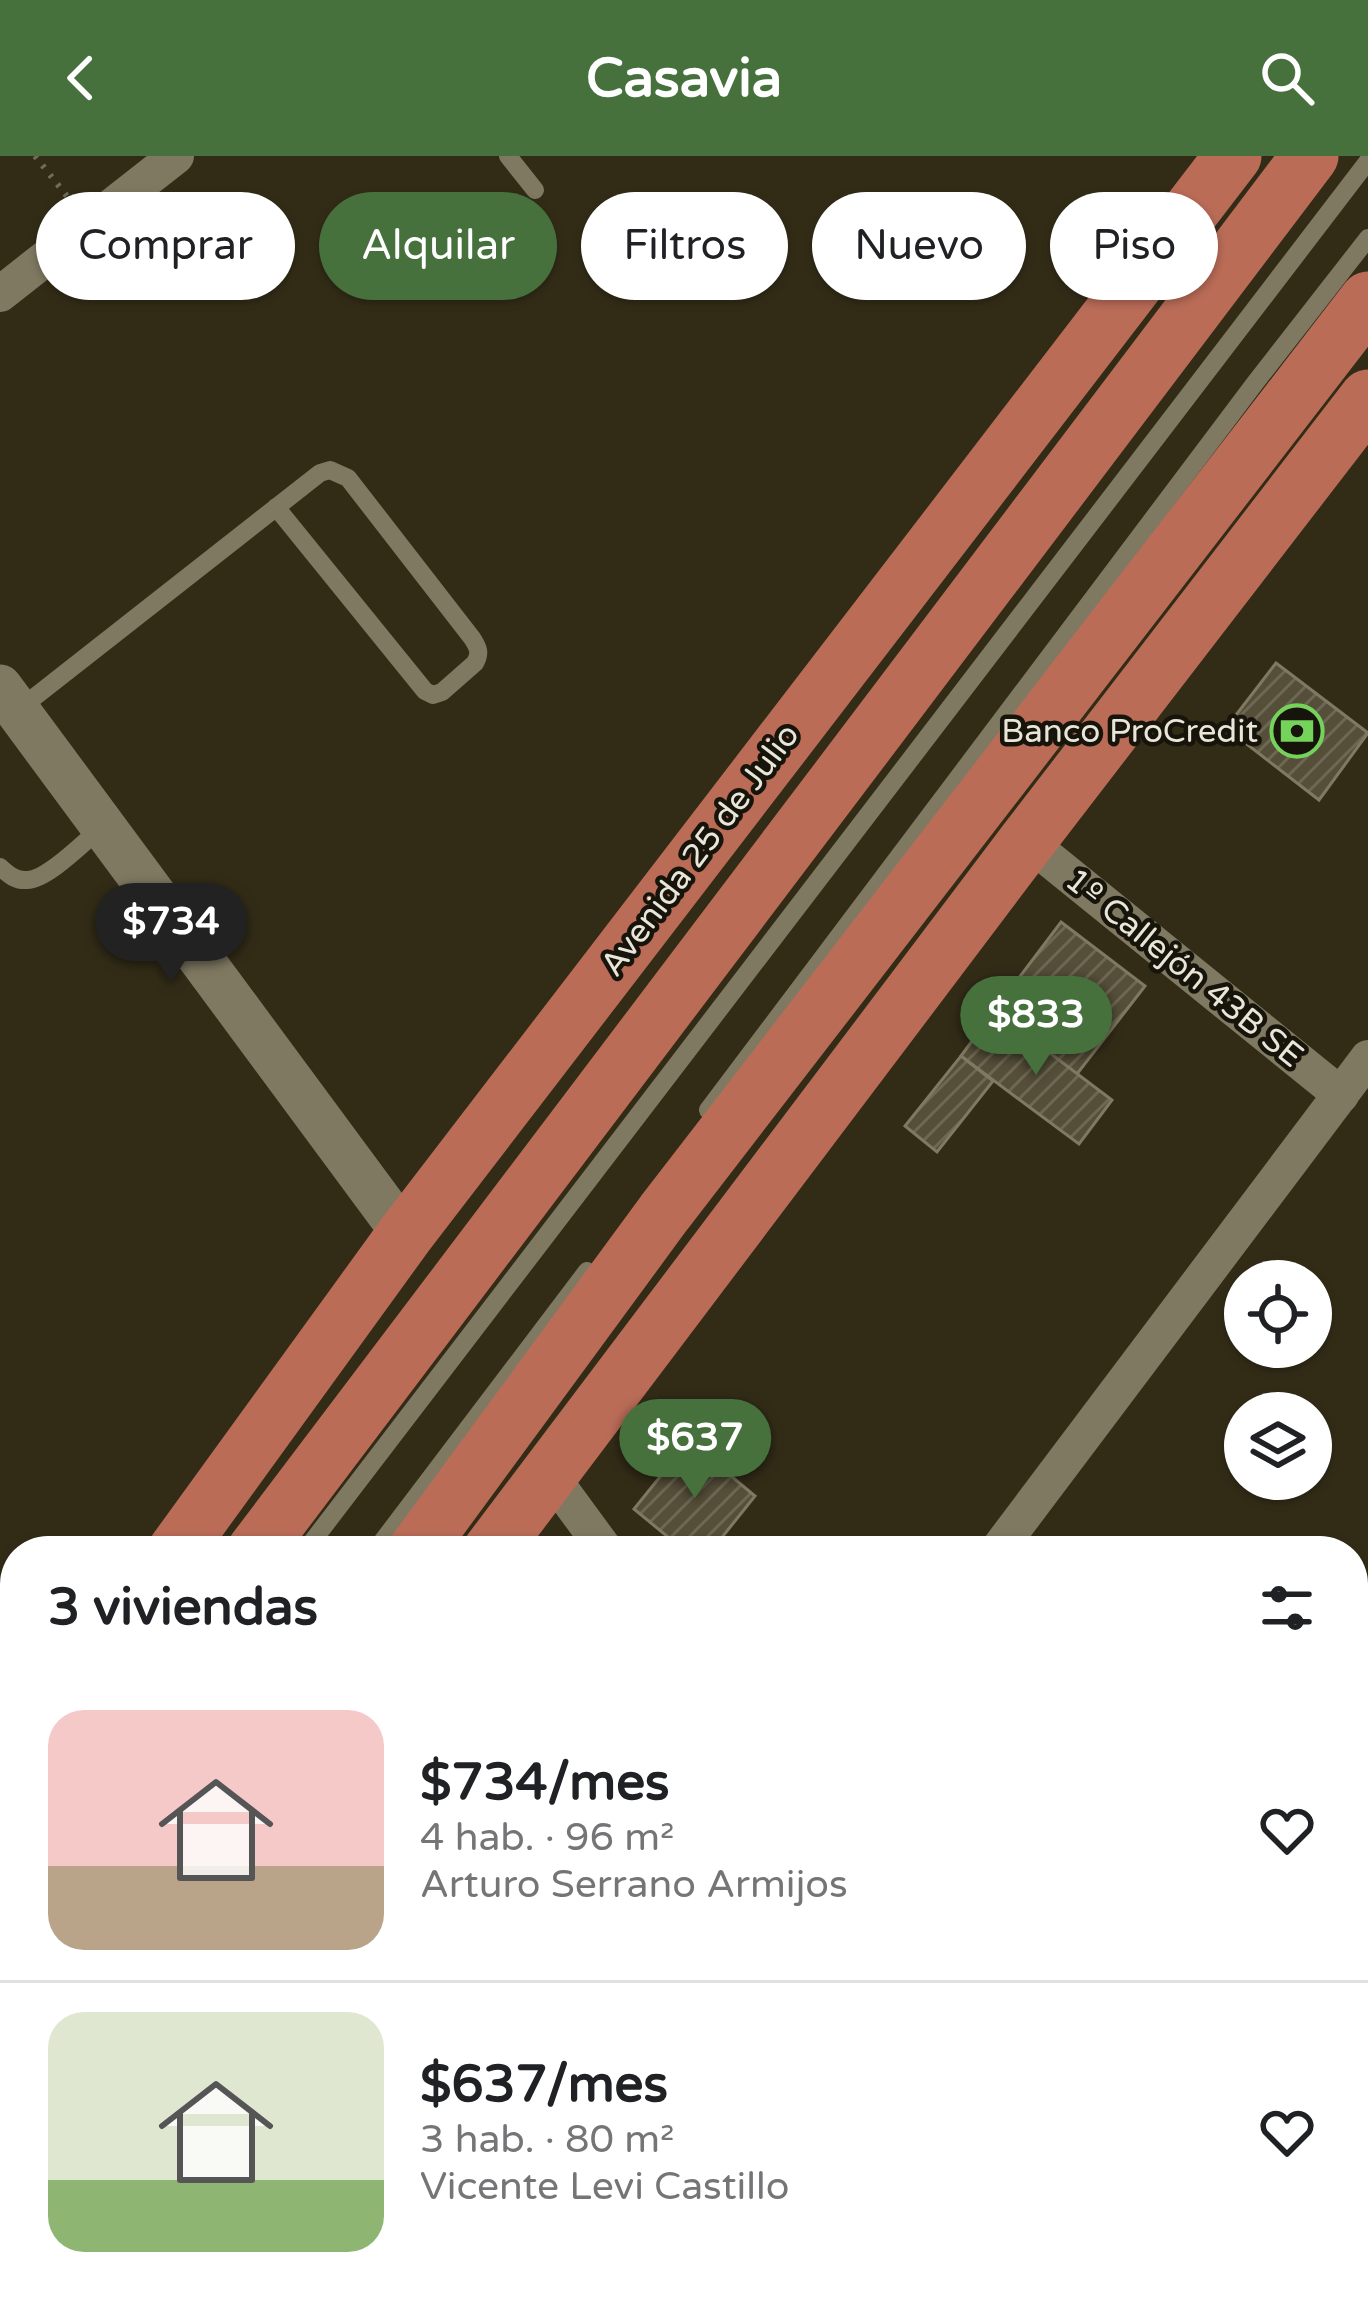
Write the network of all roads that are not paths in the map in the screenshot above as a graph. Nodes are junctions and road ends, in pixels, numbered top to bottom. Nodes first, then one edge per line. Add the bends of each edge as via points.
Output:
1 (176, 156) edge
2 (508, 156) edge
3 (1233, 156) edge
4 (1310, 156) edge
5 (1368, 161) edge
6 (535, 190) dead end
7 (1368, 238) edge
8 (0, 294) edge
9 (1356, 296) edge
10 (1357, 434) edge
11 (276, 507) junction
12 (9, 699) edge
13 (104, 825) junction
14 (1027, 841) junction
15 (0, 867) edge
16 (1368, 1058) edge
17 (1341, 1095) junction
18 (693, 1130) dead end
19 (664, 1213) junction
20 (405, 1235) junction
21 (592, 1264) dead end
22 (405, 1351) junction
23 (548, 1472) junction
24 (187, 1536) edge
25 (266, 1536) edge
26 (316, 1536) edge
27 (387, 1536) edge
28 (427, 1536) edge
29 (502, 1536) edge
30 (595, 1536) edge
31 (1008, 1536) edge

1 - 8 street
2 - 6 lane
3 - 20 main road, Avenida 25 de Julio
4 - 22 main road, Avenida 25 de Julio
5 - 26 lane
7 - 9 lane
9 - 18 lane via 1241,402
9 - 19 main road
10 - 14 main road
11 - 11 lane via 425,691 442,692 475,663 472,638 348,478 320,473
11 - 12 lane
12 - 13 street
13 - 15 lane via 31,881
13 - 20 street
14 - 17 street, 1º Callejón 43B SE
14 - 23 main road
16 - 17 street
17 - 31 street
19 - 23 main road
19 - 28 main road
20 - 22 main road
20 - 24 main road, Avenida 25 de Julio
21 - 27 lane
22 - 25 main road, Avenida 25 de Julio
23 - 29 main road
23 - 30 street

